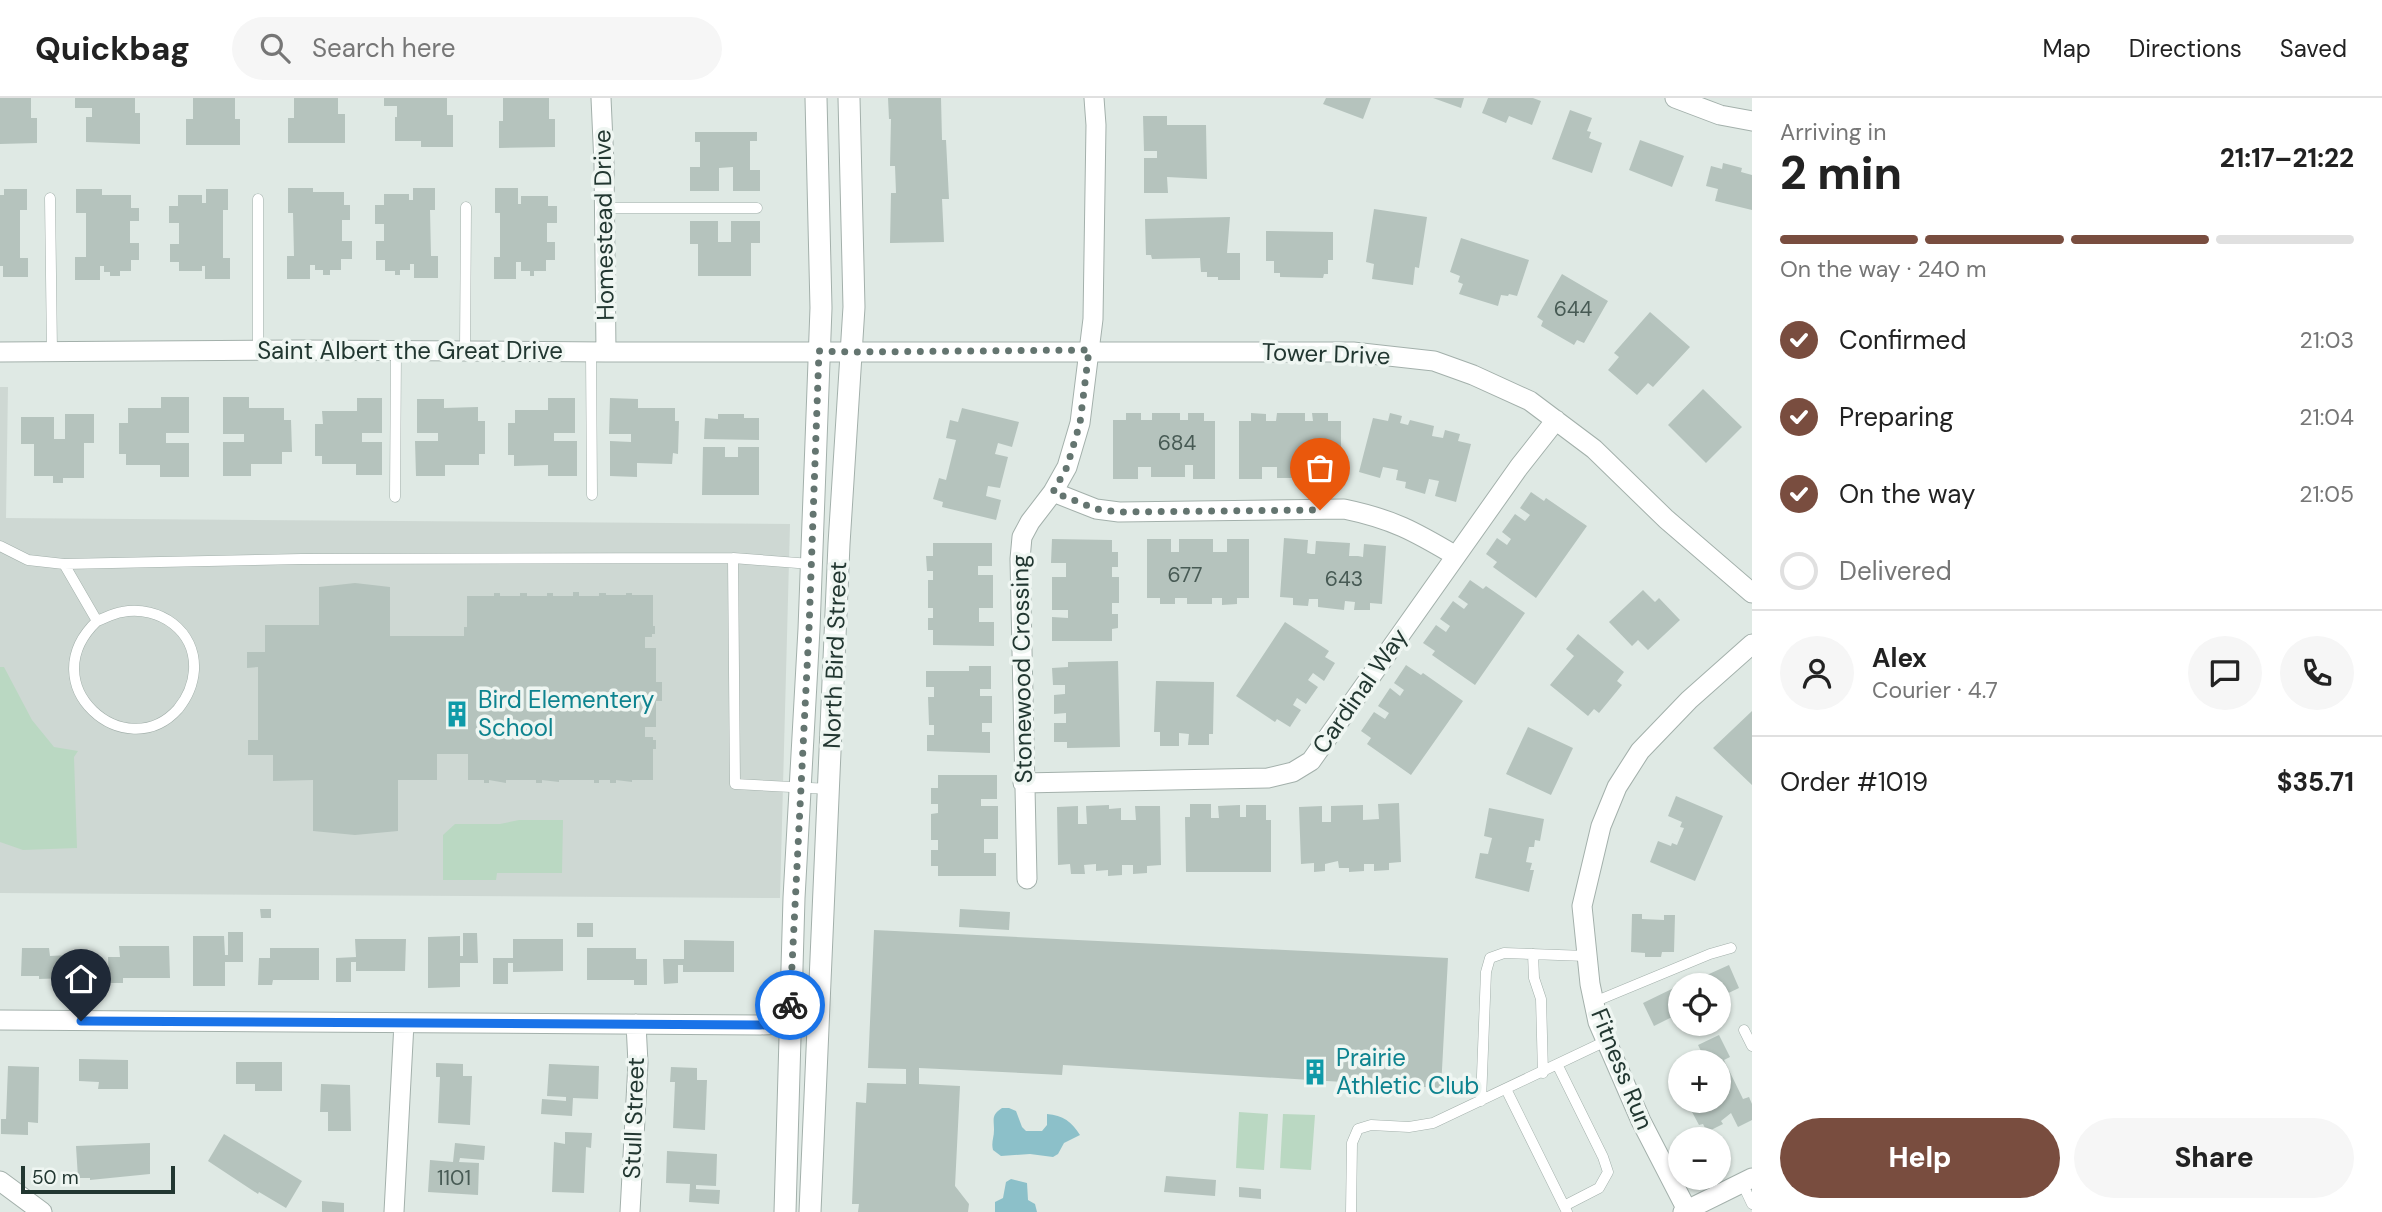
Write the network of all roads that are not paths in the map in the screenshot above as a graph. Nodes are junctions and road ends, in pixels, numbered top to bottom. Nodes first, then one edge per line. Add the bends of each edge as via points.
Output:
1 (601, 98) edge
2 (816, 98) edge
3 (849, 98) edge
4 (1094, 98) edge
5 (1675, 98) edge
6 (1752, 121) edge
7 (50, 198) dead end
8 (258, 199) dead end
9 (466, 207) dead end
10 (605, 208) junction
11 (757, 208) dead end
12 (258, 350) junction
13 (396, 350) junction
14 (465, 350) junction
15 (1089, 350) junction
16 (819, 351) junction
17 (0, 352) edge
18 (52, 352) junction
19 (599, 352) junction
20 (851, 352) junction
21 (1556, 419) junction
22 (1053, 492) junction
23 (592, 495) dead end
24 (395, 497) dead end
25 (0, 546) edge
26 (1456, 556) junction
27 (733, 558) junction
28 (64, 564) junction
29 (811, 564) junction
30 (1752, 593) edge
31 (97, 621) junction
32 (1752, 644) edge
33 (1023, 783) junction
34 (800, 788) junction
35 (830, 789) junction
36 (1027, 880) dead end
37 (1731, 948) dead end
38 (1533, 954) junction
39 (1586, 956) junction
40 (1594, 1002) junction
41 (0, 1020) edge
42 (404, 1023) junction
43 (816, 1023) junction
44 (636, 1024) junction
45 (789, 1024) junction
46 (1744, 1030) dead end
47 (1606, 1041) junction
48 (1752, 1046) edge
49 (1558, 1066) junction
50 (1543, 1073) junction
51 (1506, 1089) junction
52 (1481, 1101) junction
53 (1747, 1180) edge
54 (0, 1181) edge
55 (1752, 1204) edge
56 (1566, 1209) edge
57 (1685, 1211) edge
58 (43, 1212) edge
59 (394, 1212) edge
60 (630, 1212) edge
61 (785, 1212) edge
62 (810, 1212) edge
63 (1350, 1212) edge

1 - 10 street, Homestead Drive
2 - 16 street, North Bird Street
3 - 20 street, North Bird Street
4 - 15 street, Stonewood Crossing
5 - 6 street
7 - 18 lane
8 - 12 lane
9 - 14 lane
10 - 11 lane
10 - 19 street, Homestead Drive
12 - 13 street, Saint Albert the Great Drive
12 - 18 street, Saint Albert the Great Drive
13 - 14 street, Saint Albert the Great Drive
13 - 24 lane
14 - 19 street, Saint Albert the Great Drive
15 - 20 street, Tower Drive
15 - 21 street, Tower Drive via 1394,355 1434,361 1474,375 1530,401
15 - 22 street, Stonewood Crossing via 1080,423 1067,467
16 - 19 street, Saint Albert the Great Drive
16 - 20 street, Tower Drive
16 - 29 street, North Bird Street
17 - 18 street, Saint Albert the Great Drive
19 - 23 lane
20 - 35 street, North Bird Street
21 - 26 street, Cardinal Way
21 - 30 street, Tower Drive
22 - 26 street via 1096,509 1119,512 1344,509 1406,527
22 - 33 street, Stonewood Crossing via 1022,537
25 - 28 lane via 28,560
26 - 33 street, Cardinal Way via 1311,761 1293,772 1268,778
27 - 28 lane
27 - 29 lane
27 - 34 lane via 735,784
28 - 31 lane
29 - 34 street, North Bird Street
31 - 31 lane via 76,652 74,677 84,701 102,719 126,727 152,726 174,713 189,692 194,668 183,634 165,617 144,612 122,612
32 - 39 street, Fitness Run via 1661,727 1617,786 1601,826 1582,906
33 - 36 street, Stonewood Crossing
34 - 35 lane
34 - 45 street, North Bird Street
35 - 43 street, North Bird Street
37 - 40 lane
38 - 39 lane
38 - 50 lane via 1541,999
38 - 52 lane via 1504,953 1490,958
39 - 40 street, Fitness Run
40 - 47 street, Fitness Run
41 - 42 street
42 - 44 street
42 - 59 street
43 - 45 street
43 - 62 street, North Bird Street
44 - 45 street
44 - 60 street, Stull Street
45 - 61 street, North Bird Street
46 - 48 lane
47 - 49 lane
47 - 57 street, Fitness Run
49 - 50 lane
49 - 56 lane via 1608,1172 1599,1188
50 - 51 lane
51 - 52 lane
51 - 56 lane
52 - 63 lane via 1433,1123 1357,1129 1352,1143
53 - 55 lane
53 - 57 street
54 - 58 street

